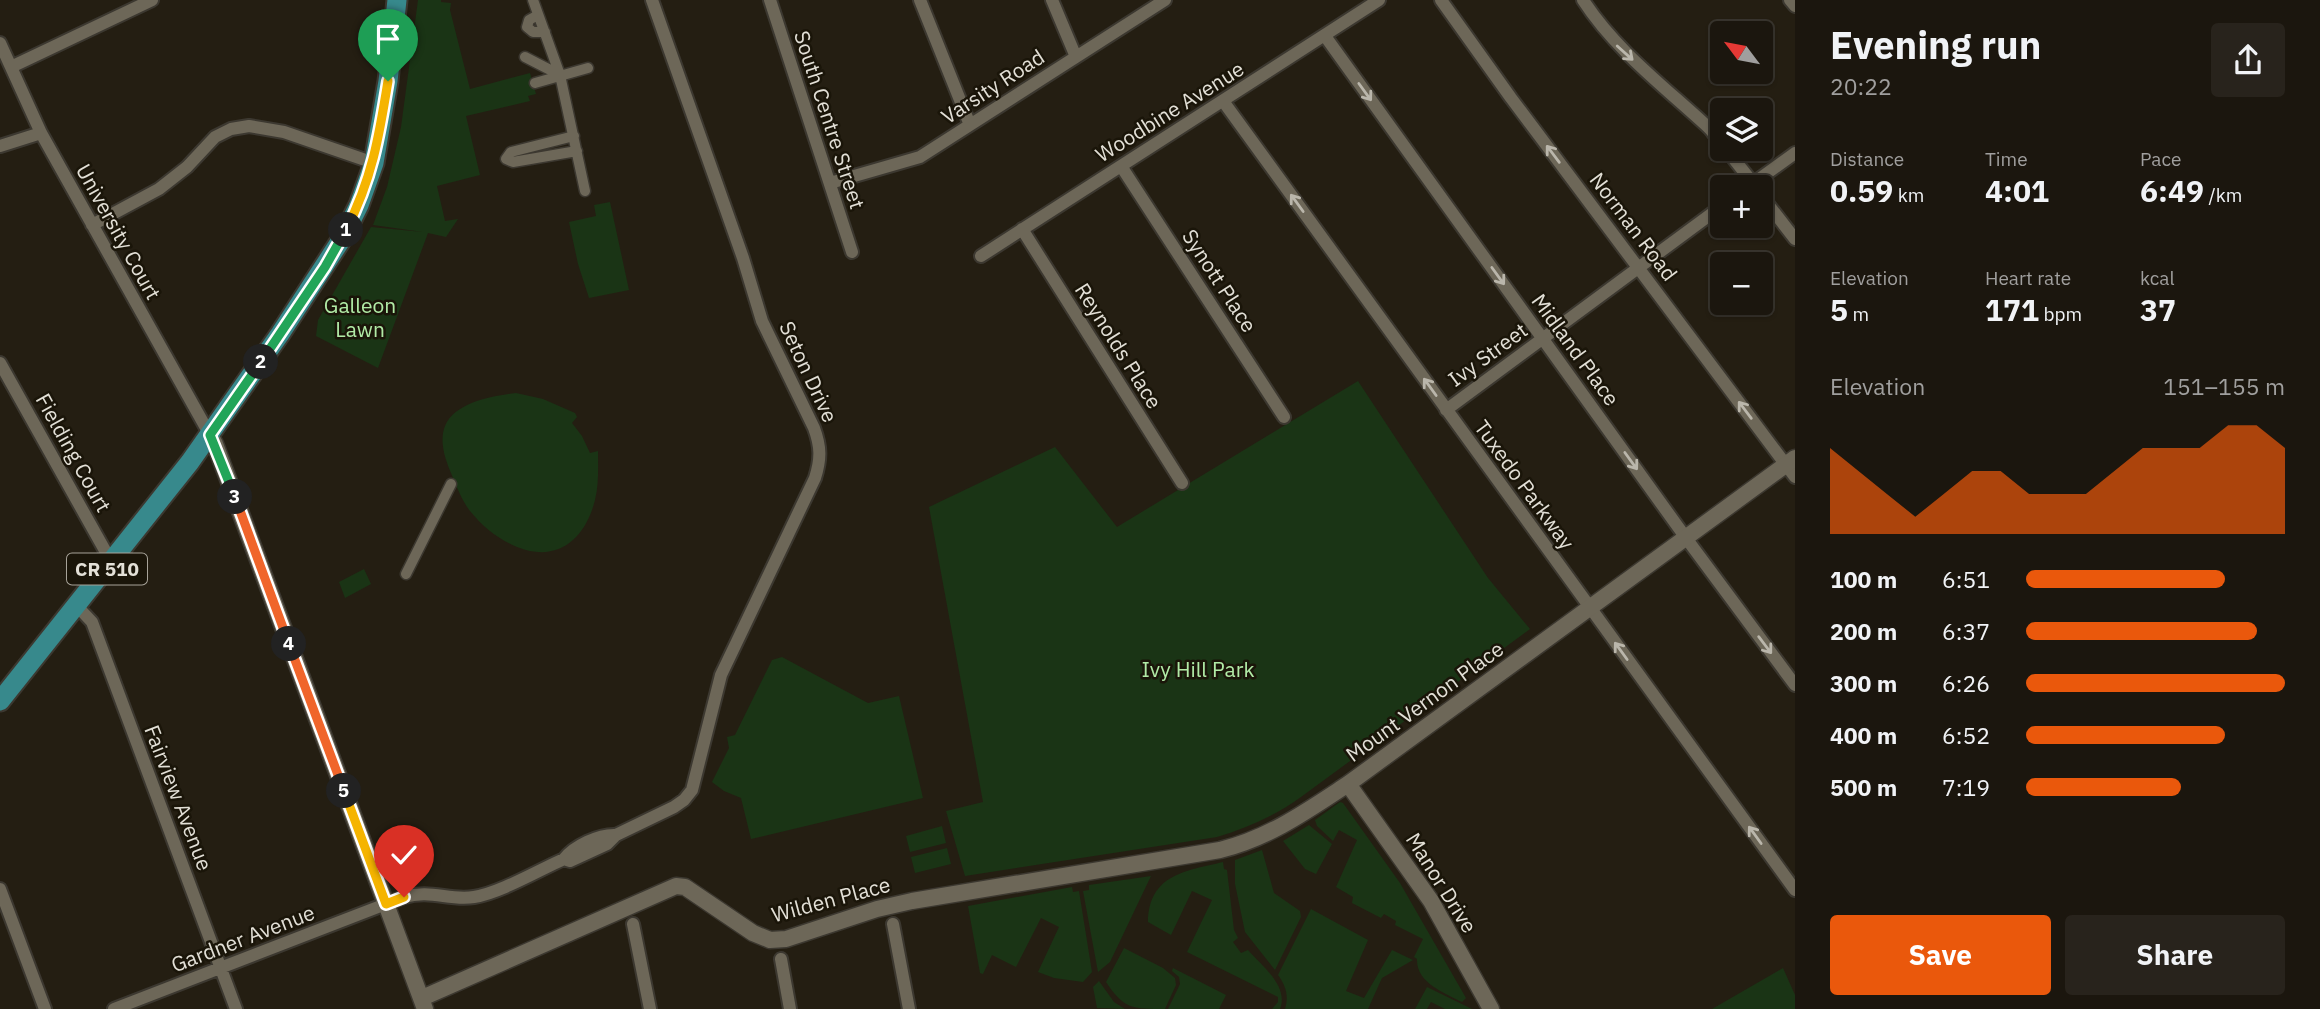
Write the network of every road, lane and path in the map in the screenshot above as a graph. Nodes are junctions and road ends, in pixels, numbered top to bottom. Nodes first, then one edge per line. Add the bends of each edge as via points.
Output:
1 (152, 0) edge
2 (397, 0) edge
3 (533, 0) edge
4 (652, 0) edge
5 (770, 0) edge
6 (920, 0) edge
7 (1052, 0) edge
8 (1165, 0) edge
9 (1379, 0) edge
10 (1441, 0) edge
11 (1583, 0) edge
12 (1790, 0) edge
13 (1795, 6) edge
14 (1325, 36) junction
15 (0, 43) edge
16 (525, 57) dead end
17 (1076, 57) junction
18 (11, 66) junction
19 (588, 68) dead end
20 (561, 75) junction
21 (535, 83) dead end
22 (1223, 101) junction
23 (970, 125) junction
24 (1710, 129) edge
25 (41, 133) junction
26 (574, 136) junction
27 (0, 146) edge
28 (577, 151) junction
29 (1795, 153) edge
30 (374, 163) junction
31 (1121, 166) junction
32 (1769, 175) edge
33 (830, 183) junction
34 (585, 191) dead end
35 (1773, 212) edge
36 (1710, 215) edge
37 (92, 225) junction
38 (1022, 229) junction
39 (1795, 239) edge
40 (852, 252) dead end
41 (981, 256) dead end
42 (1639, 267) junction
43 (1542, 339) junction
44 (0, 363) edge
45 (1446, 410) junction
46 (1284, 418) dead end
47 (210, 435) junction
48 (1792, 467) edge
49 (1182, 483) dead end
50 (450, 484) dead end
51 (1686, 538) junction
52 (111, 563) junction
53 (406, 574) dead end
54 (76, 605) junction
55 (1589, 608) junction
56 (1795, 685) edge
57 (0, 701) edge
58 (1348, 784) junction
59 (1037, 881) joint
60 (0, 890) edge
61 (1795, 890) edge
62 (386, 904) junction
63 (634, 924) dead end
64 (892, 924) dead end
65 (781, 959) dead end
66 (221, 968) junction
67 (424, 1004) edge
68 (46, 1009) edge
69 (114, 1009) edge
70 (236, 1009) edge
71 (650, 1009) edge
72 (790, 1009) edge
73 (909, 1009) edge
74 (1491, 1009) edge

1 - 18 street
2 - 30 main road, CR 510
3 - 20 street
4 - 62 street, Seton Drive via 762,320 814,428 821,451 815,478 721,675 692,790 684,800 607,844 485,895 416,894
5 - 33 street, South Centre Street
6 - 23 street
7 - 17 street
8 - 17 street, Varsity Road
9 - 14 street, Woodbine Avenue
42 -> 10 street, Norman Road
11 -> 24 street via 1617,45
12 - 13 street
14 - 22 street, Woodbine Avenue
14 -> 43 street, Midland Place
15 - 18 street, University Court
16 - 20 street
17 - 23 street, Varsity Road
18 - 25 street, University Court
19 - 20 street
20 - 21 street
20 - 26 street
22 - 31 street, Woodbine Avenue
45 -> 22 street, Tuxedo Parkway
23 - 33 street, Varsity Road via 920,157
25 - 27 street
25 - 37 street, University Court
26 - 28 street
26 - 28 street via 512,152 506,159 513,162
28 - 34 street
29 - 32 street
30 - 37 street via 284,132 249,126 231,129 215,137 159,189
30 - 47 main road, CR 510 via 359,205 325,267
31 - 38 street, Woodbine Avenue
31 - 46 street, Synott Place
33 - 40 street, South Centre Street
35 - 39 street
36 - 42 street, Ivy Street
37 - 47 street, University Court
38 - 41 street, Woodbine Avenue
38 - 49 street, Reynolds Place
42 - 43 street, Ivy Street
48 -> 42 street, Norman Road
43 - 45 street, Ivy Street
43 -> 51 street, Midland Place
44 - 52 street, Fielding Court
45 - 55 street, Tuxedo Parkway
47 - 52 main road, CR 510
47 - 62 street
48 - 51 street, Mount Vernon Place
50 - 53 street
51 - 55 street, Mount Vernon Place
51 -> 56 street, Midland Place
52 - 54 main road, CR 510
54 - 57 main road, CR 510
54 - 66 street, Fairview Avenue via 92,622
55 - 58 street, Mount Vernon Place
61 -> 55 street, Tuxedo Parkway
58 - 59 street, Mount Vernon Place via 1277,830 1241,845
58 - 74 street, Manor Drive via 1431,901
59 - 67 street, Wilden Place via 912,901 770,940 685,887 676,886
60 - 68 street
62 - 66 street, Gardner Avenue
62 - 67 street
63 - 71 street
64 - 73 street
65 - 72 street
66 - 69 street, Gardner Avenue
66 - 70 street, Fairview Avenue

